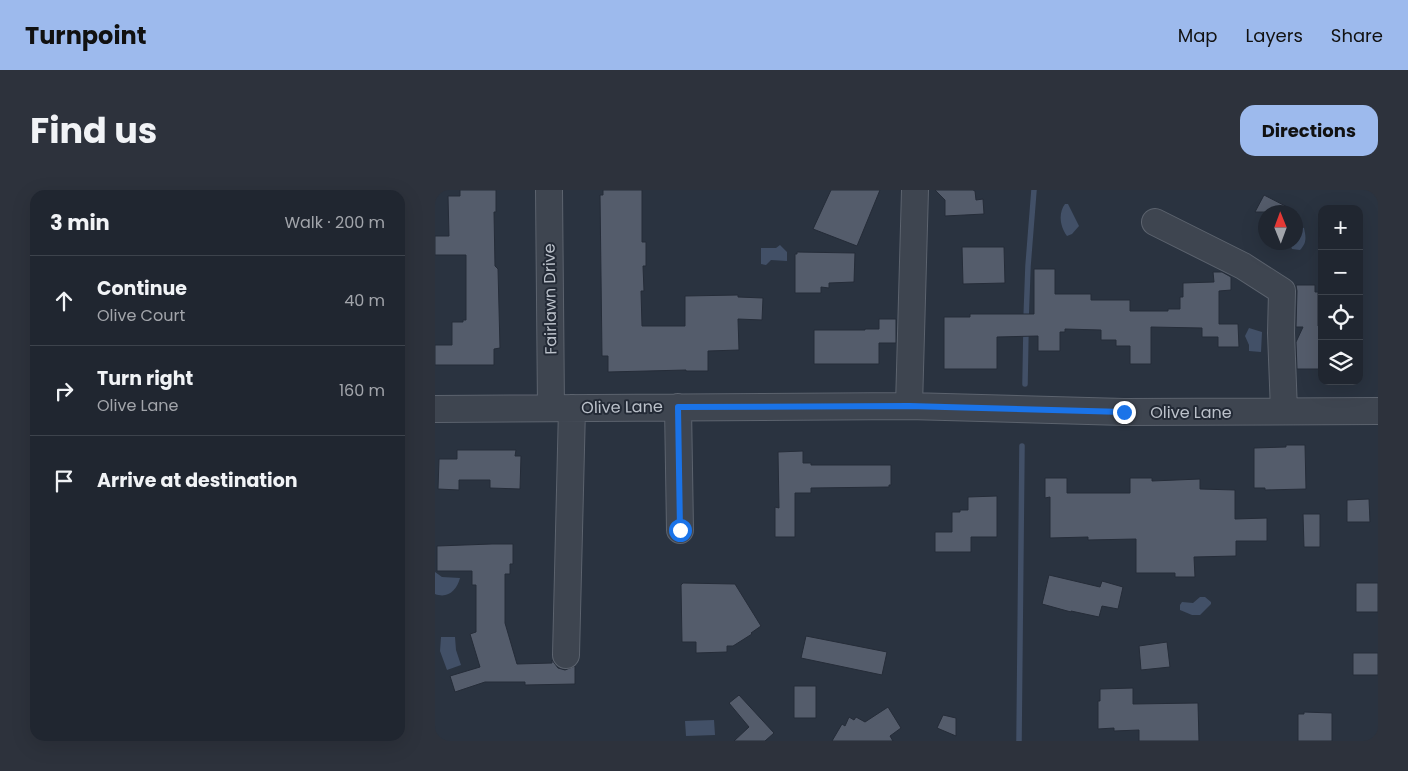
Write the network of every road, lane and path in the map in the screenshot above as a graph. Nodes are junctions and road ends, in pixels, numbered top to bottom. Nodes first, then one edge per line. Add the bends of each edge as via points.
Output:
1 (549, 190) edge
2 (915, 190) edge
3 (1155, 222) dead end
4 (909, 406) junction
5 (678, 407) junction
6 (562, 408) junction
7 (435, 409) edge
8 (1284, 411) junction
9 (1378, 411) edge
10 (680, 530) dead end
11 (566, 654) dead end

1 - 6 street, Fairlawn Drive
2 - 4 street
3 - 8 street via 1243,266 1282,291
4 - 5 street, Olive Lane
4 - 8 street, Olive Lane via 1124,412
5 - 6 street, Olive Lane
5 - 10 street
6 - 7 street, Olive Lane
6 - 11 street, Fairlawn Drive
8 - 9 street, Olive Lane

